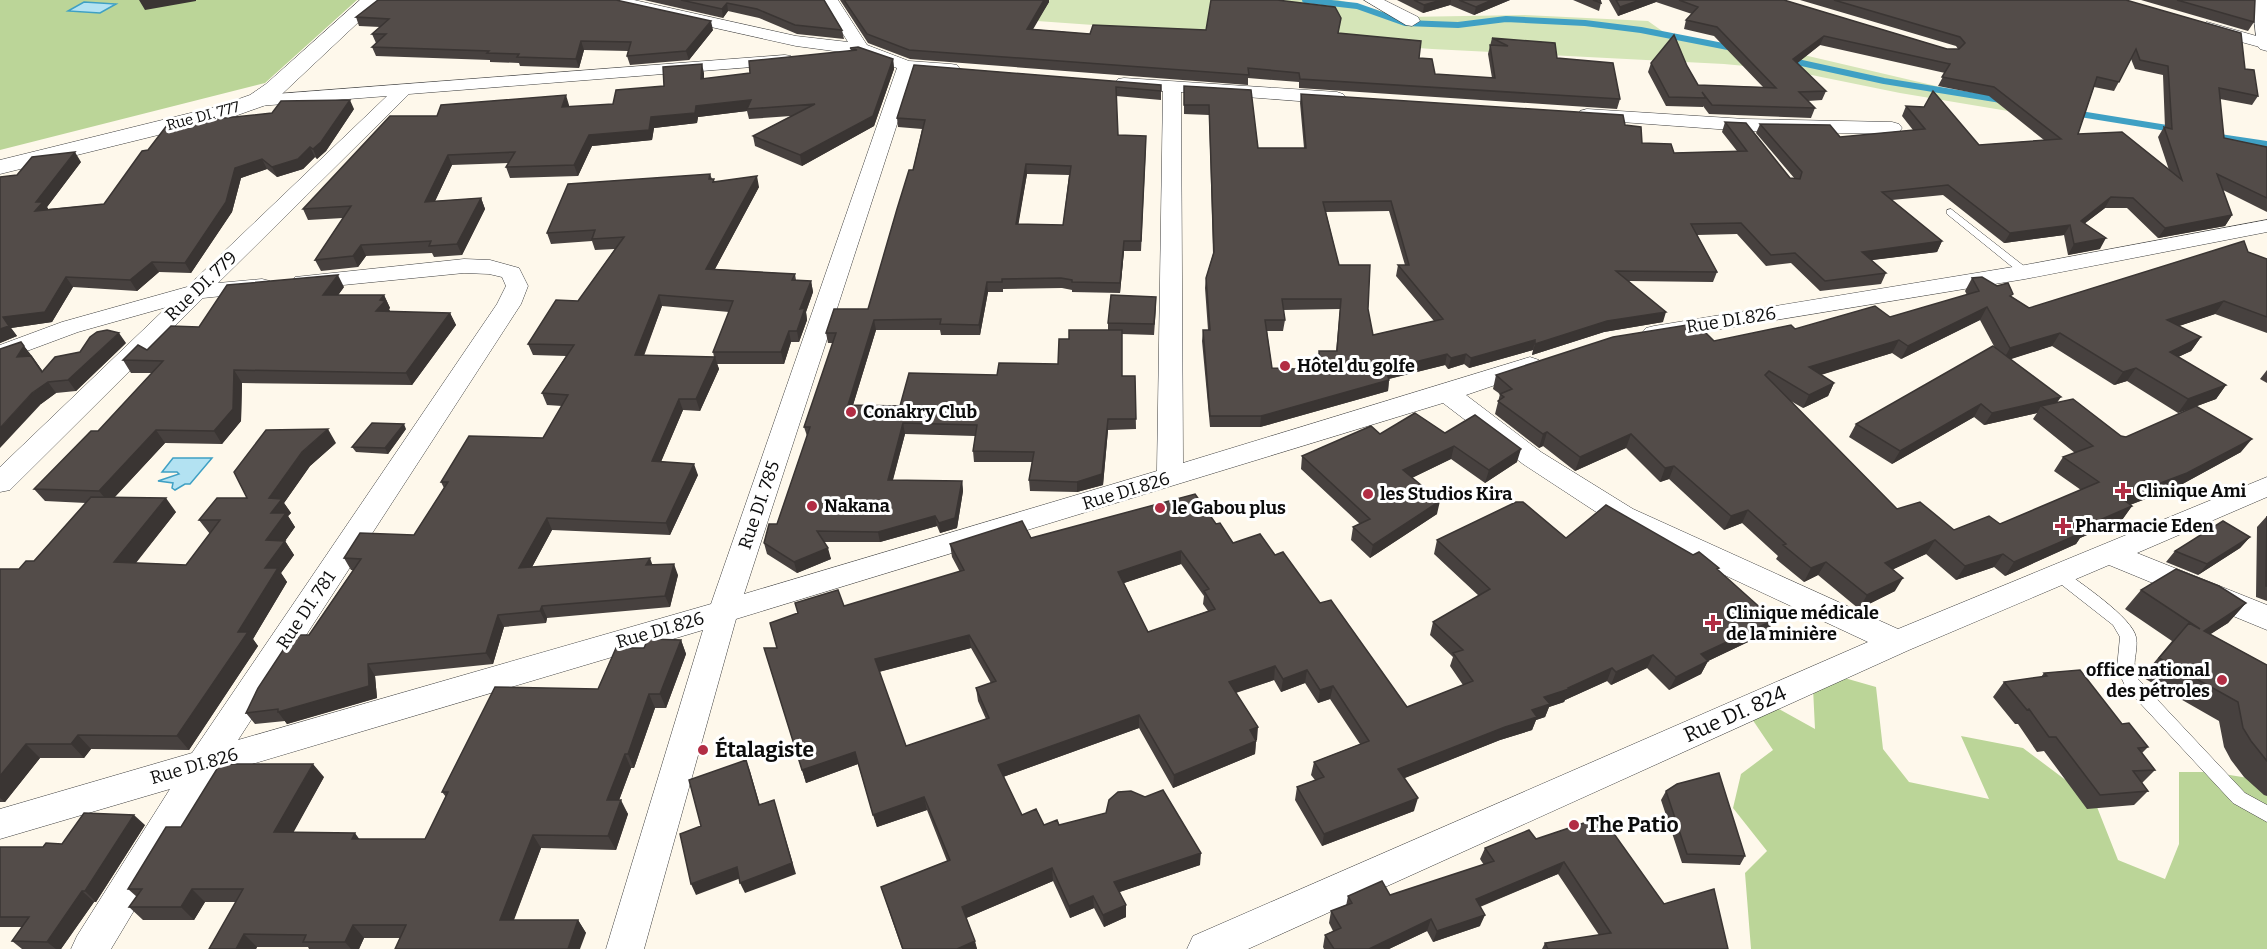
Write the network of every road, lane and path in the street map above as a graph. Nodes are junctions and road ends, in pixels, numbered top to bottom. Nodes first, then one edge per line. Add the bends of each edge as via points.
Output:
1 (372, 0) edge
2 (612, 0) edge
3 (830, 0) edge
4 (1372, 0) edge
5 (2262, 0) edge
6 (1412, 21) dead end
7 (2190, 22) edge
8 (2267, 45) edge
9 (861, 50) junction
10 (907, 66) junction
11 (965, 70) edge
12 (1103, 81) edge
13 (1172, 87) junction
14 (403, 90) junction
15 (1351, 99) edge
16 (258, 100) junction
17 (1566, 113) edge
18 (1892, 128) dead end
19 (0, 167) edge
20 (1951, 212) dead end
21 (2267, 226) edge
22 (2025, 272) junction
23 (195, 292) junction
24 (1628, 337) edge
25 (0, 354) edge
26 (1559, 356) edge
27 (1447, 393) junction
28 (1170, 477) junction
29 (0, 483) edge
30 (2265, 488) edge
31 (2109, 553) junction
32 (2058, 574) junction
33 (723, 612) junction
34 (2267, 618) edge
35 (1898, 642) junction
36 (205, 762) junction
37 (2267, 814) edge
38 (0, 824) edge
39 (90, 949) edge
40 (625, 949) edge
41 (1206, 949) edge

1 - 16 street, Rue DI. 777
2 - 9 street via 796,41
3 - 9 street
4 - 6 street
5 - 8 street
7 - 8 street
9 - 10 street
9 - 14 street via 772,61
10 - 11 street
10 - 33 street, Rue DI. 785
12 - 13 street
13 - 15 street
13 - 28 street
14 - 16 street
14 - 23 street, Rue DI. 779
16 - 19 street, Rue DI. 777
17 - 18 street via 1749,133
20 - 22 lane
21 - 22 street, Rue DI.826
22 - 24 street, Rue DI.826
23 - 25 street via 70,327
23 - 29 street, Rue DI. 779
23 - 36 street, Rue DI. 781 via 464,266 511,273 517,286 509,304
26 - 27 street, Rue DI.826
27 - 28 street, Rue DI.826
27 - 35 street via 1532,458 1623,516
28 - 33 street, Rue DI.826
30 - 31 street, Rue DI. 824
31 - 32 street, Rue DI. 824
31 - 34 street
32 - 35 street, Rue DI. 824
32 - 37 lane via 2118,621 2128,637 2126,668 2132,683 2239,798
33 - 36 street, Rue DI.826
33 - 40 street, Rue DI. 785
35 - 41 street, Rue DI. 824
36 - 38 street, Rue DI.826
36 - 39 street, Rue DI. 781

